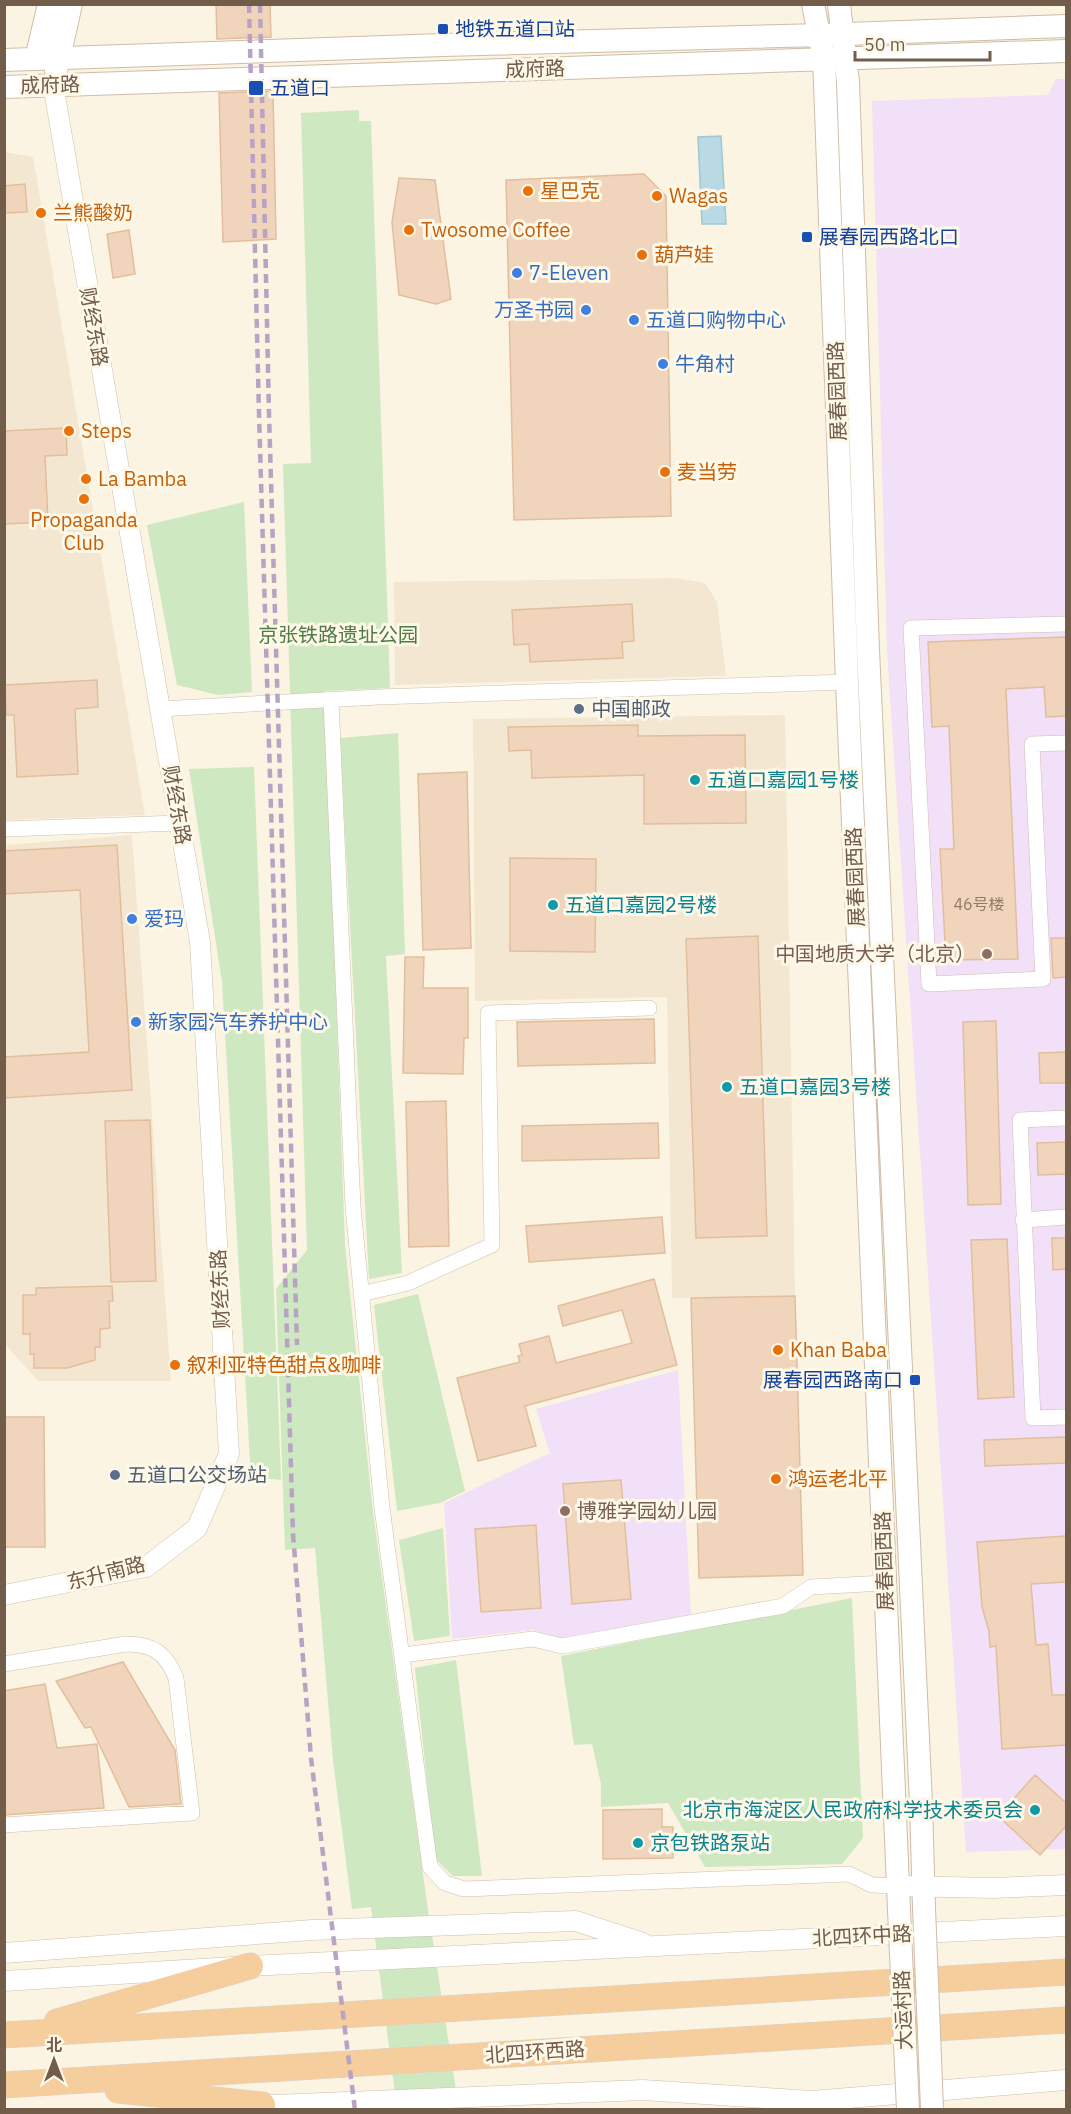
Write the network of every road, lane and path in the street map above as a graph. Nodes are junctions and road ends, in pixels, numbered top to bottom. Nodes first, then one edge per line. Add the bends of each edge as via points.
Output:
1 (49, 4) edge
2 (71, 4) edge
3 (813, 4) edge
4 (839, 7) edge
5 (1066, 26) edge
6 (842, 34) junction
7 (820, 35) junction
8 (1066, 51) edge
9 (59, 58) junction
10 (36, 59) junction
11 (4, 60) edge
12 (835, 60) junction
13 (53, 84) junction
14 (4, 87) edge
15 (1066, 624) edge
16 (847, 682) junction
17 (331, 700) junction
18 (160, 710) junction
19 (1066, 743) edge
20 (180, 823) junction
21 (4, 829) edge
22 (649, 1008) dead end
23 (1066, 1118) edge
24 (1066, 1217) edge
25 (1023, 1220) junction
26 (361, 1294) junction
27 (1066, 1417) edge
28 (197, 1528) joint
29 (884, 1583) junction
30 (4, 1595) edge
31 (402, 1655) junction
32 (4, 1664) edge
33 (4, 1825) edge
34 (1066, 1885) edge
35 (898, 1886) junction
36 (924, 1898) junction
37 (899, 1910) joint
38 (1066, 1926) edge
39 (657, 1947) junction
40 (4, 1953) edge
41 (250, 1966) junction
42 (1066, 1972) edge
43 (4, 1981) edge
44 (1066, 2020) edge
45 (9, 2035) edge
46 (1066, 2080) edge
47 (43, 2082) junction
48 (4, 2085) edge
49 (262, 2105) junction
50 (201, 2109) edge
51 (908, 2109) edge
52 (932, 2109) edge

1 - 10 main road
2 - 9 main road
3 - 7 main road
4 - 6 main road
5 - 6 main road, 成府路
6 - 7 main road, 成府路
6 - 12 main road
7 - 9 main road, 成府路
7 - 12 main road
8 - 12 main road, 成府路
9 - 10 main road, 成府路
9 - 13 main road
10 - 11 main road, 成府路
10 - 13 main road
12 - 13 main road, 成府路
12 - 16 main road, 展春园西路
12 - 36 main road, 展春园西路 via 868,661
13 - 14 main road, 成府路
13 - 18 street, 财经东路
15 - 19 street via 911,628 929,984 1043,979 1032,744
16 - 17 street
16 - 29 main road, 展春园西路
17 - 18 street
17 - 26 street via 353,1207
18 - 20 street, 财经东路
20 - 21 street
20 - 28 street, 财经东路 via 200,942 229,1454
22 - 26 street via 488,1013 492,1245 408,1283
23 - 25 street via 1020,1120
24 - 25 street
25 - 27 street via 1033,1418
26 - 31 street via 382,1508
28 - 30 street, 东升南路 via 146,1567
29 - 31 street via 811,1587 783,1606 562,1646 533,1639
29 - 35 main road, 展春园西路
31 - 35 street via 430,1867 445,1882 464,1889 849,1874 872,1885
32 - 33 street via 126,1644 144,1644 159,1653 170,1663 176,1678 192,1813
34 - 36 street via 993,1888
35 - 36 street
35 - 37 main road, 展春园西路
36 - 52 main road, 展春园西路, bridge
37 - 51 main road, 大运村路, bridge
38 - 39 street, 北四环中路
39 - 40 street via 576,1921 312,1930
39 - 41 street
41 - 43 street
41 - 45 highway
42 - 45 highway
44 - 47 highway, 北四环西路
46 - 49 street, 北四环西路 via 812,2101 643,2090
47 - 48 highway, 北四环西路
47 - 49 highway
49 - 50 street, 北四环西路

